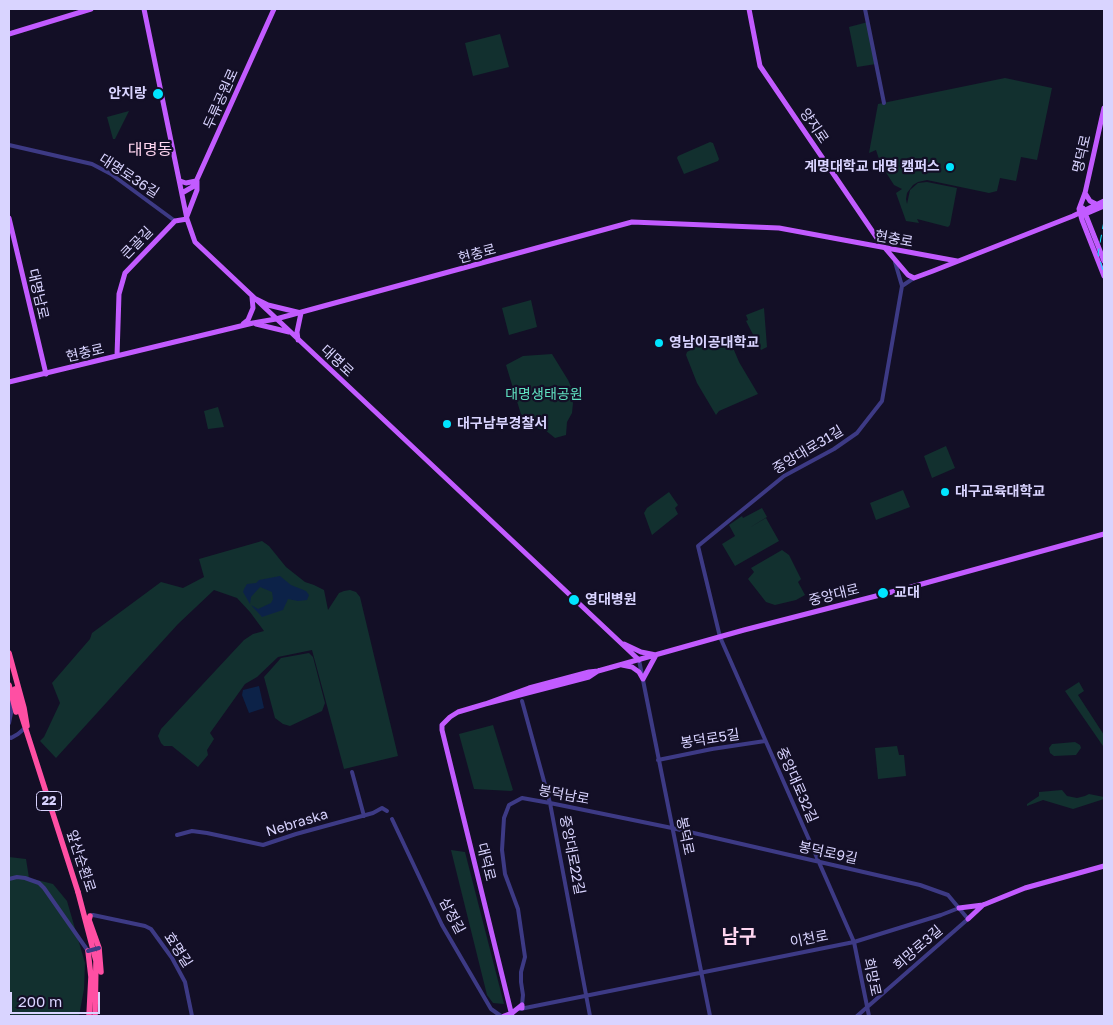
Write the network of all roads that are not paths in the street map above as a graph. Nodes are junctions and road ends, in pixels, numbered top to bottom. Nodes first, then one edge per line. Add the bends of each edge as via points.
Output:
1 (91, 9) edge
2 (144, 9) edge
3 (274, 9) edge
4 (749, 9) edge
5 (865, 9) edge
6 (9, 34) edge
7 (884, 103) dead end
8 (1104, 108) edge
9 (9, 146) edge
10 (180, 181) junction
11 (196, 181) junction
12 (182, 193) junction
13 (1085, 193) junction
14 (1104, 201) edge
15 (1097, 204) junction
16 (1104, 206) edge
17 (1082, 212) junction
18 (9, 218) edge
19 (187, 218) junction
20 (175, 221) junction
21 (884, 247) junction
22 (903, 251) junction
23 (932, 257) junction
24 (895, 261) junction
25 (957, 261) junction
26 (1104, 261) edge
27 (900, 266) junction
28 (933, 271) junction
29 (1104, 276) edge
30 (914, 278) junction
31 (902, 286) junction
32 (252, 297) junction
33 (301, 313) junction
34 (276, 320) junction
35 (253, 323) junction
36 (241, 326) junction
37 (290, 332) junction
38 (298, 340) junction
39 (117, 356) junction
40 (46, 374) junction
41 (9, 382) edge
42 (1104, 534) edge
43 (720, 637) junction
44 (621, 643) junction
45 (627, 648) junction
46 (9, 653) edge
47 (656, 655) junction
48 (9, 659) edge
49 (639, 660) junction
50 (619, 665) junction
51 (643, 679) junction
52 (9, 687) edge
53 (522, 701) dead end
54 (18, 712) junction
55 (450, 716) joint
56 (9, 723) edge
57 (27, 726) joint
58 (9, 738) edge
59 (766, 741) junction
60 (658, 760) junction
61 (352, 772) dead end
62 (550, 803) junction
63 (388, 811) dead end
64 (364, 816) junction
65 (392, 819) dead end
66 (672, 828) junction
67 (178, 835) dead end
68 (820, 862) junction
69 (1103, 867) edge
70 (9, 880) edge
71 (77, 892) junction
72 (983, 905) junction
73 (959, 908) junction
74 (90, 916) joint
75 (968, 919) junction
76 (854, 942) junction
77 (99, 948) junction
78 (88, 951) junction
79 (702, 972) junction
80 (587, 996) junction
81 (522, 1006) junction
82 (867, 1007) junction
83 (512, 1015) edge
84 (90, 1016) edge
85 (97, 1016) edge
86 (192, 1016) edge
87 (502, 1016) edge
88 (590, 1016) edge
89 (710, 1016) edge
90 (856, 1016) edge
91 (869, 1016) edge

1 - 6 main road
2 - 10 main road, 대명로
3 - 11 main road, 두류공원로
4 - 21 main road, 양지로 via 760,66
5 - 7 street
8 - 13 main road, 명덕로
9 - 20 street, 대명로36길 via 92,164 111,174
10 - 11 main road
10 - 12 main road, 대명로
11 - 12 main road, 두류공원로
11 - 19 main road via 197,190
12 - 19 main road, 대명로
13 - 15 main road via 1090,201
13 - 17 main road, 명덕로
14 - 15 main road
15 - 17 main road
16 - 17 main road
17 - 25 main road
17 - 26 main road
17 - 29 main road
18 - 40 main road, 대명남로
19 - 20 main road
19 - 32 main road, 대명로 via 195,242
20 - 39 main road, 큰골길 via 124,273 119,294
21 - 22 main road, 현충로
21 - 24 main road, 중앙대로31길
21 - 33 main road, 현충로 via 779,228 632,222
22 - 23 main road, 현충로
22 - 27 main road via 897,257
23 - 25 main road, 현충로
23 - 28 main road via 936,266
24 - 27 main road, 중앙대로31길
24 - 31 street, 중앙대로31길
25 - 28 main road
27 - 30 main road, 중앙대로31길
28 - 30 main road
30 - 31 street
31 - 43 street, 중앙대로31길 via 882,401 857,433 784,476 699,545
32 - 33 main road via 268,305
32 - 34 main road, 대명로
32 - 36 main road via 248,320
33 - 34 main road, 현충로
33 - 38 main road
34 - 35 main road, 현충로
34 - 37 main road, 대명로
35 - 36 main road, 현충로
35 - 37 main road
36 - 39 main road, 현충로
37 - 38 main road, 대명로
38 - 44 main road, 대명로
39 - 40 main road, 현충로
40 - 41 main road, 현충로
42 - 43 main road, 중앙대로
43 - 47 main road, 중앙대로
43 - 59 street, 중앙대로32길
44 - 45 main road, 대명로
44 - 47 main road
45 - 49 main road, 대명로
45 - 50 main road via 627,655
46 - 57 highway
47 - 49 main road, 중앙대로
47 - 51 main road
48 - 54 highway, 앞산순환로 / 22
49 - 50 main road, 중앙대로
49 - 51 street, 봉덕로
50 - 51 main road via 632,667
50 - 55 main road, 중앙대로 via 528,688
51 - 60 street, 봉덕로
52 - 54 highway, 앞산순환로 / 22
52 - 56 street
53 - 62 street, 중앙대로22길
54 - 71 highway, 앞산순환로 / 22, bridge
55 - 83 main road, 대덕로 via 442,725 443,737
57 - 58 street
59 - 60 street, 봉덕로5길
59 - 68 street, 중앙대로32길
60 - 66 street, 봉덕로
61 - 64 street
62 - 66 street, 봉덕남로
62 - 80 street, 중앙대로22길
62 - 81 street, 봉덕남로 via 522,798 509,805 504,818 502,850 505,874 518,909 525,957
63 - 64 street, Nebraska via 382,808
64 - 67 street, Nebraska via 263,845 192,831
65 - 87 street, 삼정길 via 448,934 491,1010
66 - 68 street, 봉덕로9길
66 - 79 street, 봉덕로
68 - 73 street, 봉덕로9길 via 931,888 948,895
68 - 76 street, 중앙대로32길
69 - 72 main road, 이천로 via 1025,888
70 - 78 street via 18,877 39,883
71 - 84 highway, 앞산순환로 / 22 via 94,961
71 - 85 highway, 앞산순환로 / 22 via 96,961
72 - 73 main road, 이천로
72 - 75 main road, 희망로3길
73 - 75 street, 봉덕로9길
73 - 76 street, 이천로
74 - 77 highway
74 - 86 street, 효명길 via 151,929 185,982
75 - 82 street, 희망로3길
76 - 79 street, 이천로
76 - 82 street, 희망로
77 - 78 street, bridge
77 - 85 highway via 101,970
78 - 84 highway
79 - 80 street, 이천로
79 - 89 street, 봉덕로
80 - 81 street, 이천로
80 - 88 street, 중앙대로22길
81 - 83 main road
82 - 90 street, 희망로3길
82 - 91 street, 희망로
83 - 87 main road

